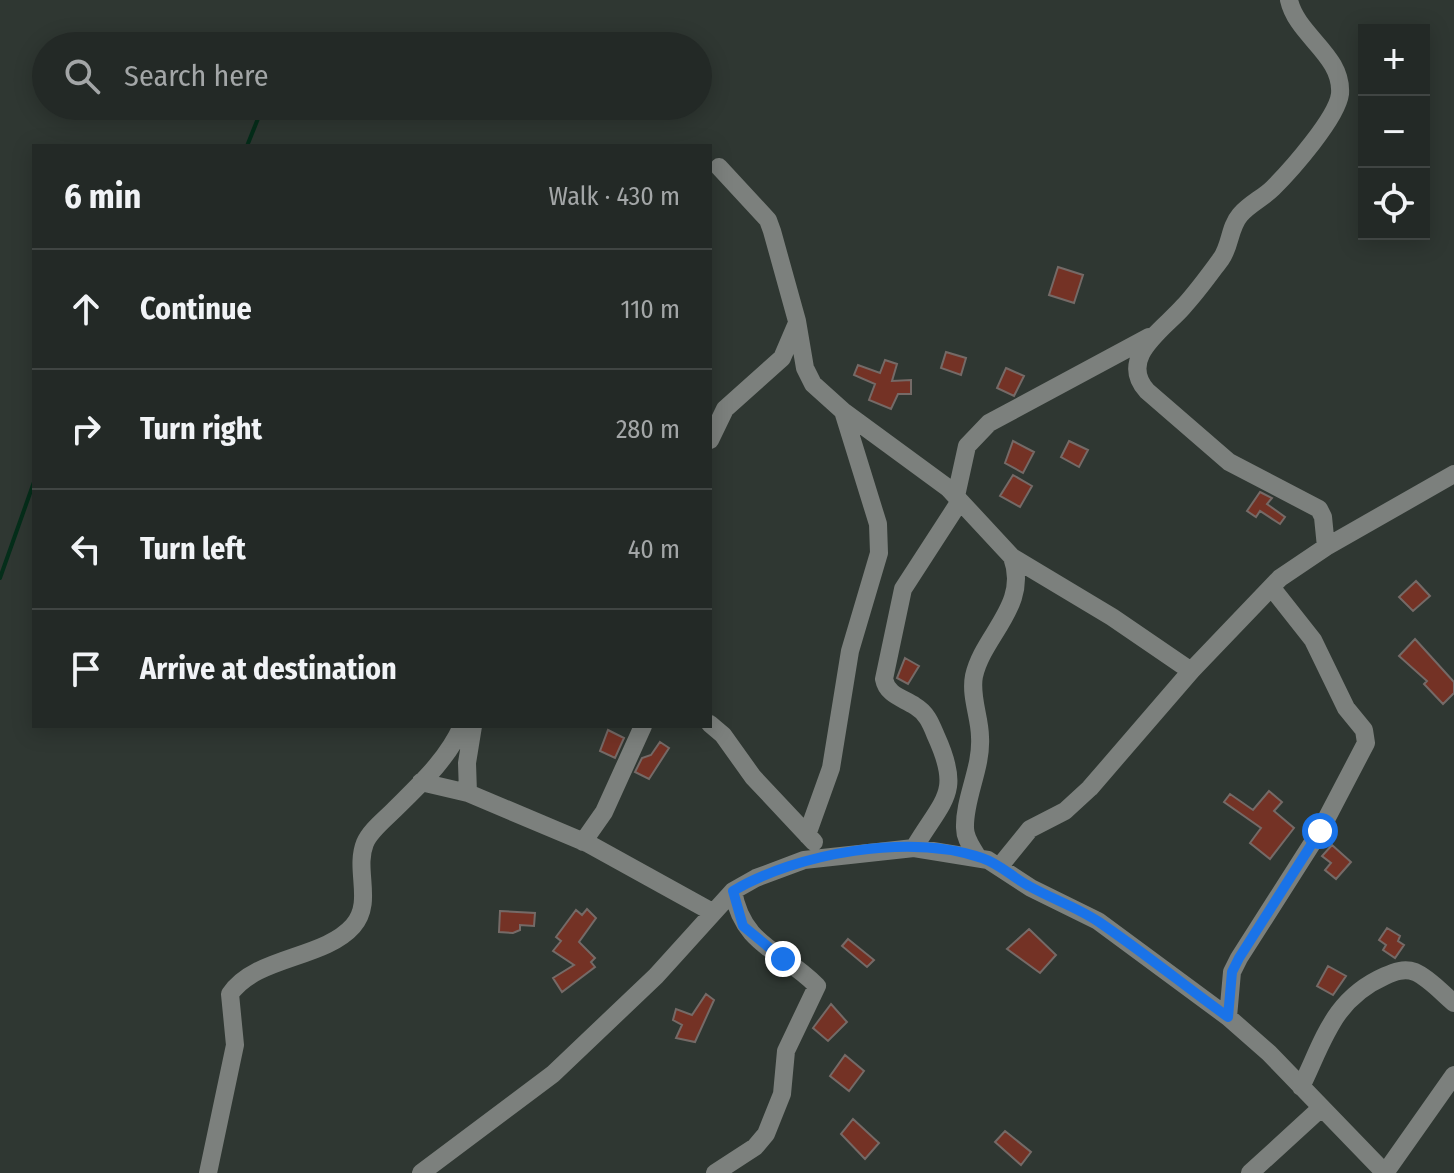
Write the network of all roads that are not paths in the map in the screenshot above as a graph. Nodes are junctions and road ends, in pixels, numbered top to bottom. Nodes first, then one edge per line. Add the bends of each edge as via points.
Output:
1 (1289, 0) edge
2 (719, 167) dead end
3 (797, 321) junction
4 (1151, 335) junction
5 (843, 411) junction
6 (712, 436) edge
7 (1454, 474) edge
8 (958, 498) junction
9 (1326, 547) junction
10 (1012, 557) junction
11 (1272, 588) junction
12 (1191, 671) junction
13 (712, 726) edge
14 (461, 728) edge
15 (473, 728) edge
16 (642, 728) edge
17 (421, 782) junction
18 (468, 793) junction
19 (807, 835) junction
20 (583, 842) junction
21 (914, 848) junction
22 (827, 856) junction
23 (977, 856) junction
24 (1000, 866) junction
25 (733, 891) junction
26 (712, 912) junction
27 (1454, 1003) edge
28 (1228, 1017) junction
29 (1454, 1075) edge
30 (1301, 1087) junction
31 (1321, 1108) junction
32 (208, 1173) edge
33 (421, 1173) edge
34 (715, 1173) edge
35 (1250, 1173) edge
36 (1385, 1173) edge

1 - 4 street via 1295,19 1336,71 1336,107 1276,186 1237,218 1224,255 1193,297
2 - 3 street via 768,220
3 - 5 street via 808,378
3 - 6 street via 782,358 725,409
4 - 8 street via 989,423 967,446
4 - 9 street via 1142,349 1140,384 1229,462 1319,509
5 - 8 street
5 - 19 street via 878,524 879,553 850,651 831,768
7 - 9 street
8 - 10 street
8 - 21 street via 903,589 884,679 890,691 928,717 950,768 946,795
9 - 11 street
10 - 12 street
10 - 23 street via 1012,601 977,667 973,686 980,750 965,827
11 - 12 street
11 - 28 street via 1328,664 1366,743 1309,850 1239,958 1232,972
12 - 24 street via 1083,795 1030,829
13 - 19 street
14 - 17 street via 447,755
15 - 18 street
16 - 20 street via 604,812
17 - 18 street
17 - 32 street via 363,846 364,901 353,926 340,937 247,977 230,994 235,1045
18 - 20 street
19 - 22 street
20 - 26 street
21 - 22 street
21 - 23 street
22 - 25 street via 781,868
23 - 24 street
24 - 28 street via 1031,888 1098,921
25 - 26 street
25 - 34 street via 737,915 752,936 817,986 786,1051 782,1094 766,1134
26 - 33 street via 656,976 553,1074
27 - 30 street via 1408,970 1360,988 1335,1018
28 - 30 street
29 - 36 street
30 - 31 street
31 - 35 street
31 - 36 street

